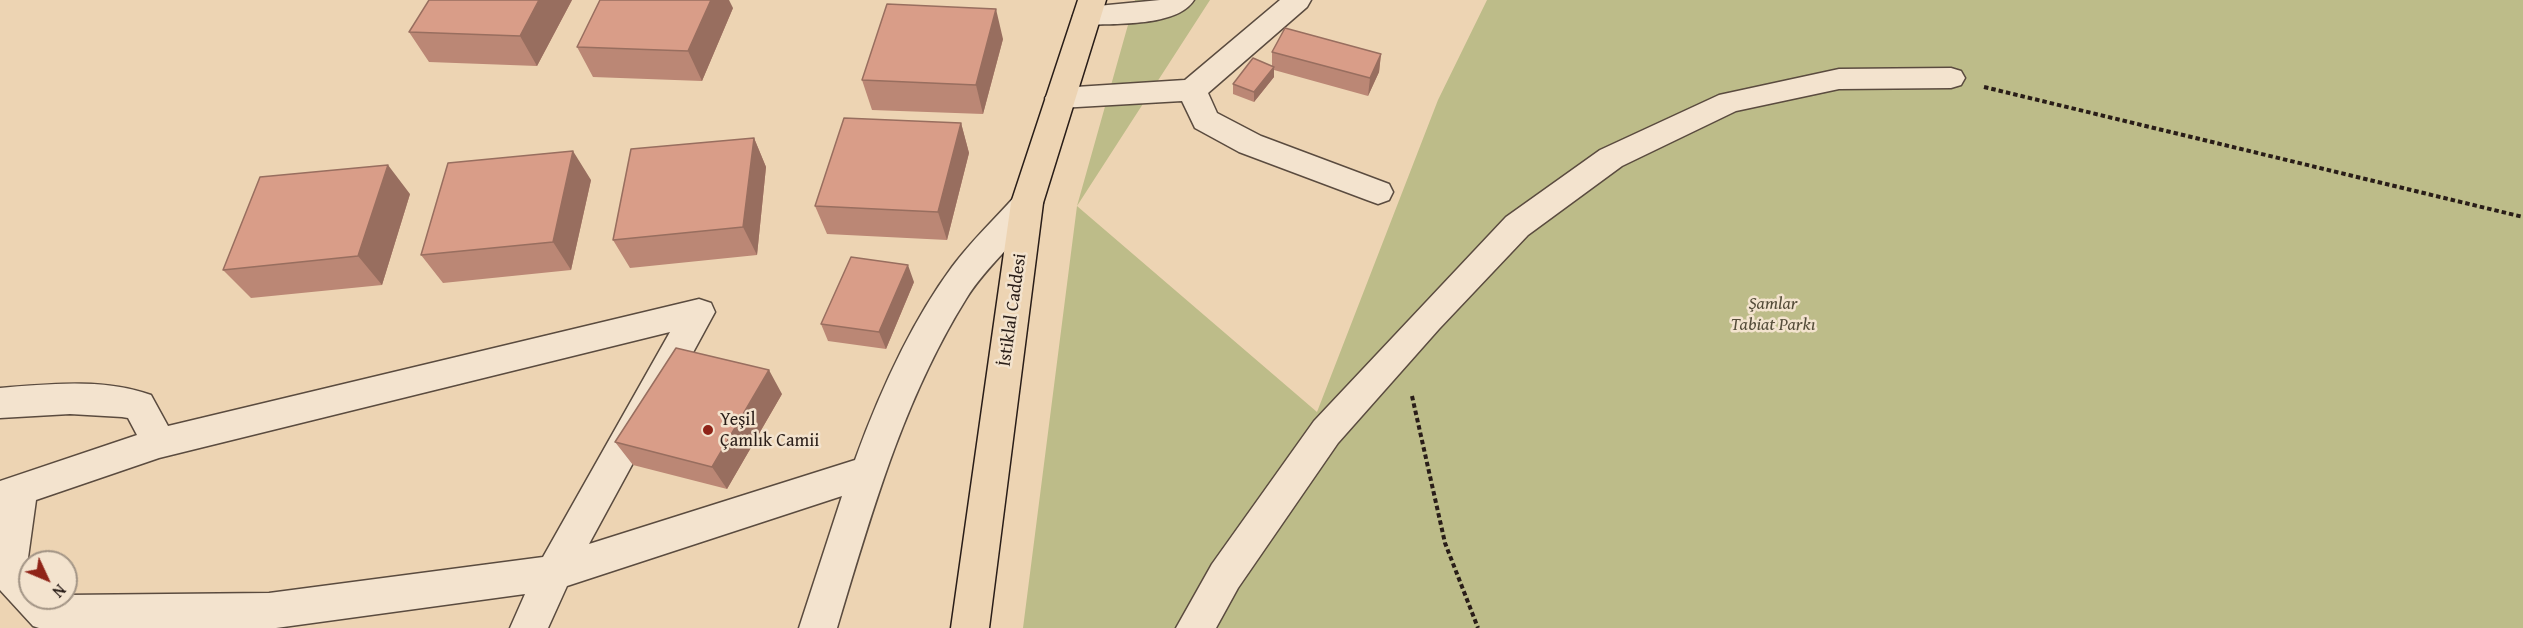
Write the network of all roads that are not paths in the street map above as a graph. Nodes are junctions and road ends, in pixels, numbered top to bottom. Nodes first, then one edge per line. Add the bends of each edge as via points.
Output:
1 (1180, 0) edge
2 (1297, 0) edge
3 (1089, 8) edge
4 (1951, 78) road end
5 (1192, 90) junction
6 (1060, 98) junction
7 (1378, 192) dead end
8 (1027, 202) junction
9 (0, 404) edge
10 (159, 443) junction
11 (866, 472) junction
12 (10, 493) edge
13 (554, 573) junction
14 (18, 583) edge
15 (44, 610) edge
16 (529, 628) edge
17 (818, 628) edge
18 (970, 628) edge
19 (1195, 628) edge

1 - 3 street via 1164,10
2 - 5 street
3 - 6 main road, İstiklal Caddesi
4 - 19 street via 1839,79 1729,102 1611,158 1517,226 1326,432 1225,576
5 - 6 street
5 - 7 street via 1205,120 1232,135
6 - 8 main road, İstiklal Caddesi
8 - 11 street via 955,288 901,384
8 - 18 main road, İstiklal Caddesi
9 - 10 street via 58,398 106,399 139,405
10 - 12 street
10 - 13 street via 699,312
11 - 13 street
11 - 17 street
12 - 14 street via 7,571
13 - 15 street via 269,611
13 - 16 street

